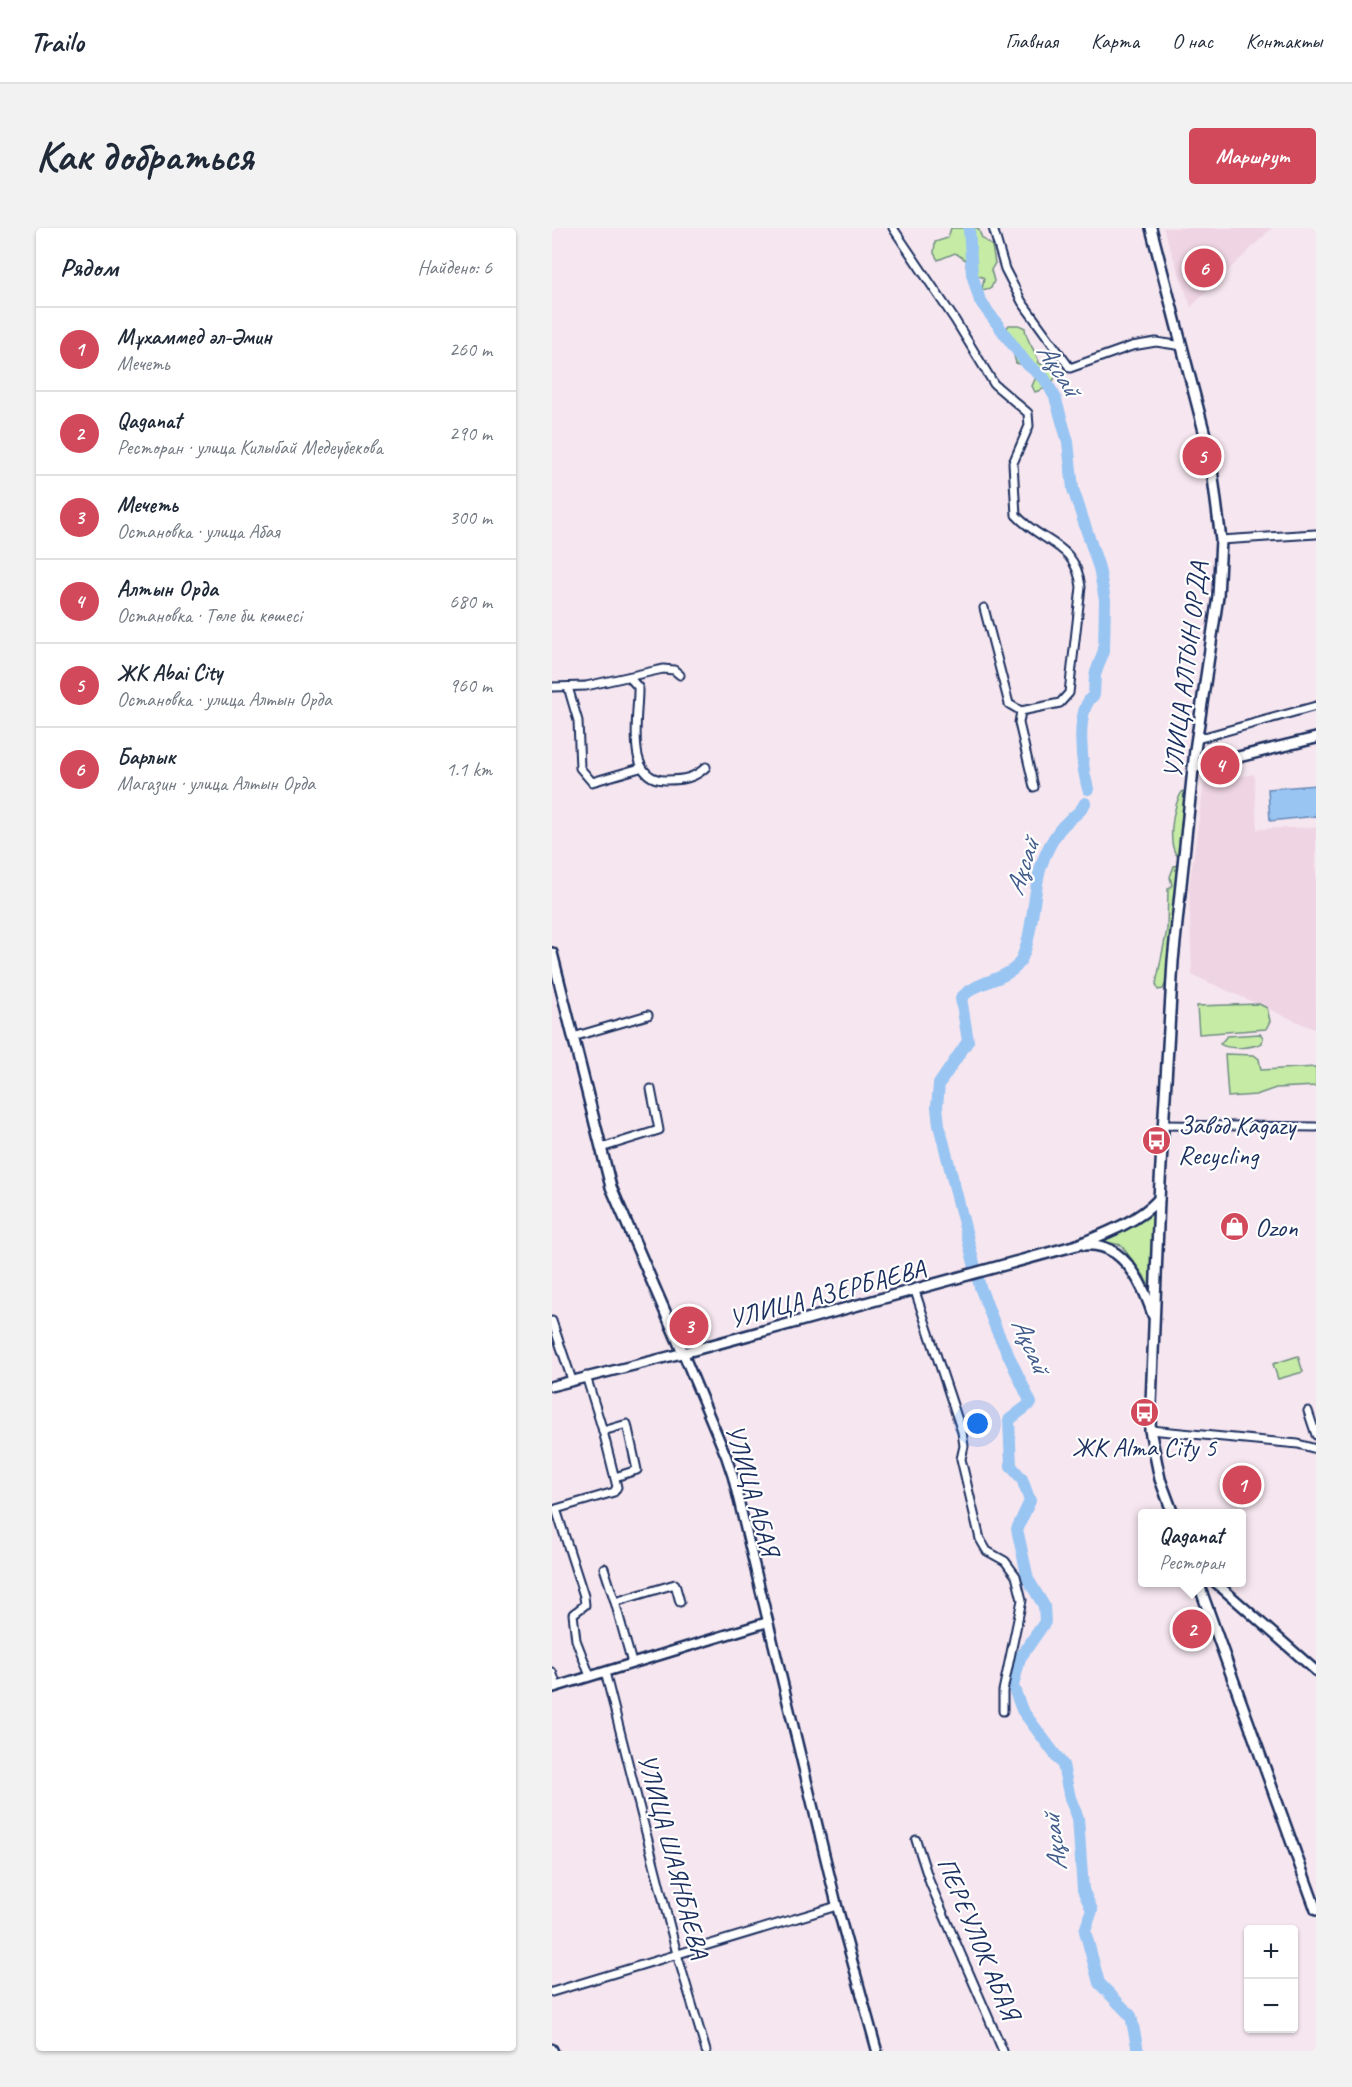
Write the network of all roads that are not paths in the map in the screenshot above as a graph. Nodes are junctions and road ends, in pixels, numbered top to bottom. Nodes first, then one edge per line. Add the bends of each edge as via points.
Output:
1 (893, 228) edge
2 (993, 228) edge
3 (1151, 228) edge
4 (1183, 346) junction
5 (1316, 534) edge
6 (1221, 540) junction
7 (984, 608) dead end
8 (680, 675) dead end
9 (629, 677) junction
10 (552, 687) edge
11 (568, 687) junction
12 (1316, 706) edge
13 (1021, 711) junction
14 (1316, 738) edge
15 (1197, 739) junction
16 (705, 767) dead end
17 (640, 768) junction
18 (1193, 768) junction
19 (1034, 787) dead end
20 (553, 960) edge
21 (648, 1015) dead end
22 (573, 1037) junction
23 (651, 1089) dead end
24 (1163, 1125) junction
25 (1316, 1127) edge
26 (601, 1148) junction
27 (1159, 1199) junction
28 (1077, 1245) junction
29 (915, 1291) junction
30 (552, 1321) edge
31 (1155, 1321) junction
32 (682, 1353) junction
33 (586, 1376) junction
34 (572, 1380) junction
35 (552, 1386) edge
36 (1308, 1411) dead end
37 (1150, 1430) junction
38 (603, 1431) junction
39 (1316, 1435) edge
40 (1316, 1449) edge
41 (615, 1476) junction
42 (1171, 1509) edge
43 (604, 1568) dead end
44 (1200, 1587) edge
45 (1221, 1587) edge
46 (615, 1602) junction
47 (680, 1602) dead end
48 (768, 1622) junction
49 (632, 1663) junction
50 (1316, 1671) edge
51 (552, 1672) edge
52 (605, 1672) junction
53 (590, 1676) junction
54 (554, 1687) edge
55 (1003, 1711) dead end
56 (916, 1840) dead end
57 (837, 1906) junction
58 (1316, 1910) edge
59 (677, 1954) junction
60 (552, 1992) edge
61 (706, 2051) edge
62 (877, 2051) edge
63 (1003, 2051) edge

1 - 13 street via 994,384 1028,413 1029,426 1013,463 1016,515 1068,552 1079,574 1081,587 1069,693 1060,703
2 - 4 street via 1001,261 1022,302 1071,368 1132,346 1156,342
3 - 4 main road, УЛИЦА АЛТЫН ОРДА
4 - 6 main road, УЛИЦА АЛТЫН ОРДА via 1210,454
5 - 6 street
6 - 15 main road, УЛИЦА АЛТЫН ОРДА via 1218,596
7 - 13 street via 1009,704
8 - 9 street via 663,669
9 - 11 street
9 - 17 street via 638,687 635,729
10 - 11 street
11 - 17 street via 578,721 580,768 592,782
12 - 15 street
13 - 19 street via 1019,723
14 - 18 main road
15 - 18 main road, УЛИЦА АЛТЫН ОРДА
16 - 17 street via 698,775 663,780 646,775
18 - 24 main road, УЛИЦА АЛТЫН ОРДА via 1173,961
20 - 22 main road, УЛИЦА АБАЯ
21 - 22 street
22 - 26 main road, УЛИЦА АБАЯ
23 - 26 street via 659,1130
24 - 25 street
24 - 27 main road, УЛИЦА АЛТЫН ОРДА
26 - 32 main road, УЛИЦА АБАЯ via 611,1187
27 - 28 main road, УЛИЦА АЗЕРБАЕВА via 1151,1208
27 - 31 main road, УЛИЦА АЛТЫН ОРДА
28 - 29 main road, УЛИЦА АЗЕРБАЕВА
28 - 31 main road, УЛИЦА АЗЕРБАЕВА via 1095,1244 1119,1254 1145,1291
29 - 32 main road, УЛИЦА АЗЕРБАЕВА
29 - 55 street via 962,1432 961,1459 980,1539 987,1551 1005,1561 1016,1576 1022,1600 1003,1691
30 - 34 street
31 - 37 main road, УЛИЦА АЛТЫН ОРДА
32 - 33 street, УЛИЦА АЗЕРБАЕВА
32 - 48 street, УЛИЦА АБАЯ via 726,1456
33 - 34 street, УЛИЦА АЗЕРБАЕВА
33 - 38 street
34 - 35 street, УЛИЦА АЗЕРБАЕВА
36 - 39 street
37 - 40 street
37 - 42 main road, УЛИЦА АЛТЫН ОРДА via 1160,1479
38 - 41 street
38 - 41 street via 627,1424 636,1470
41 - 53 street via 614,1491 556,1509 584,1596 585,1605 573,1614 576,1640
43 - 46 street
44 - 58 main road
45 - 50 street
46 - 47 street via 675,1584
46 - 49 street
48 - 49 street
48 - 57 street, УЛИЦА АБАЯ
49 - 52 street
51 - 54 street
52 - 53 street
52 - 59 street, УЛИЦА ШАЯНБАЕВА
53 - 54 street
56 - 63 street, ПЕРЕУЛОК АБАЯ via 930,1882
57 - 59 street
57 - 62 street, УЛИЦА АБАЯ
59 - 60 street
59 - 61 street, УЛИЦА ШАЯНБАЕВА

